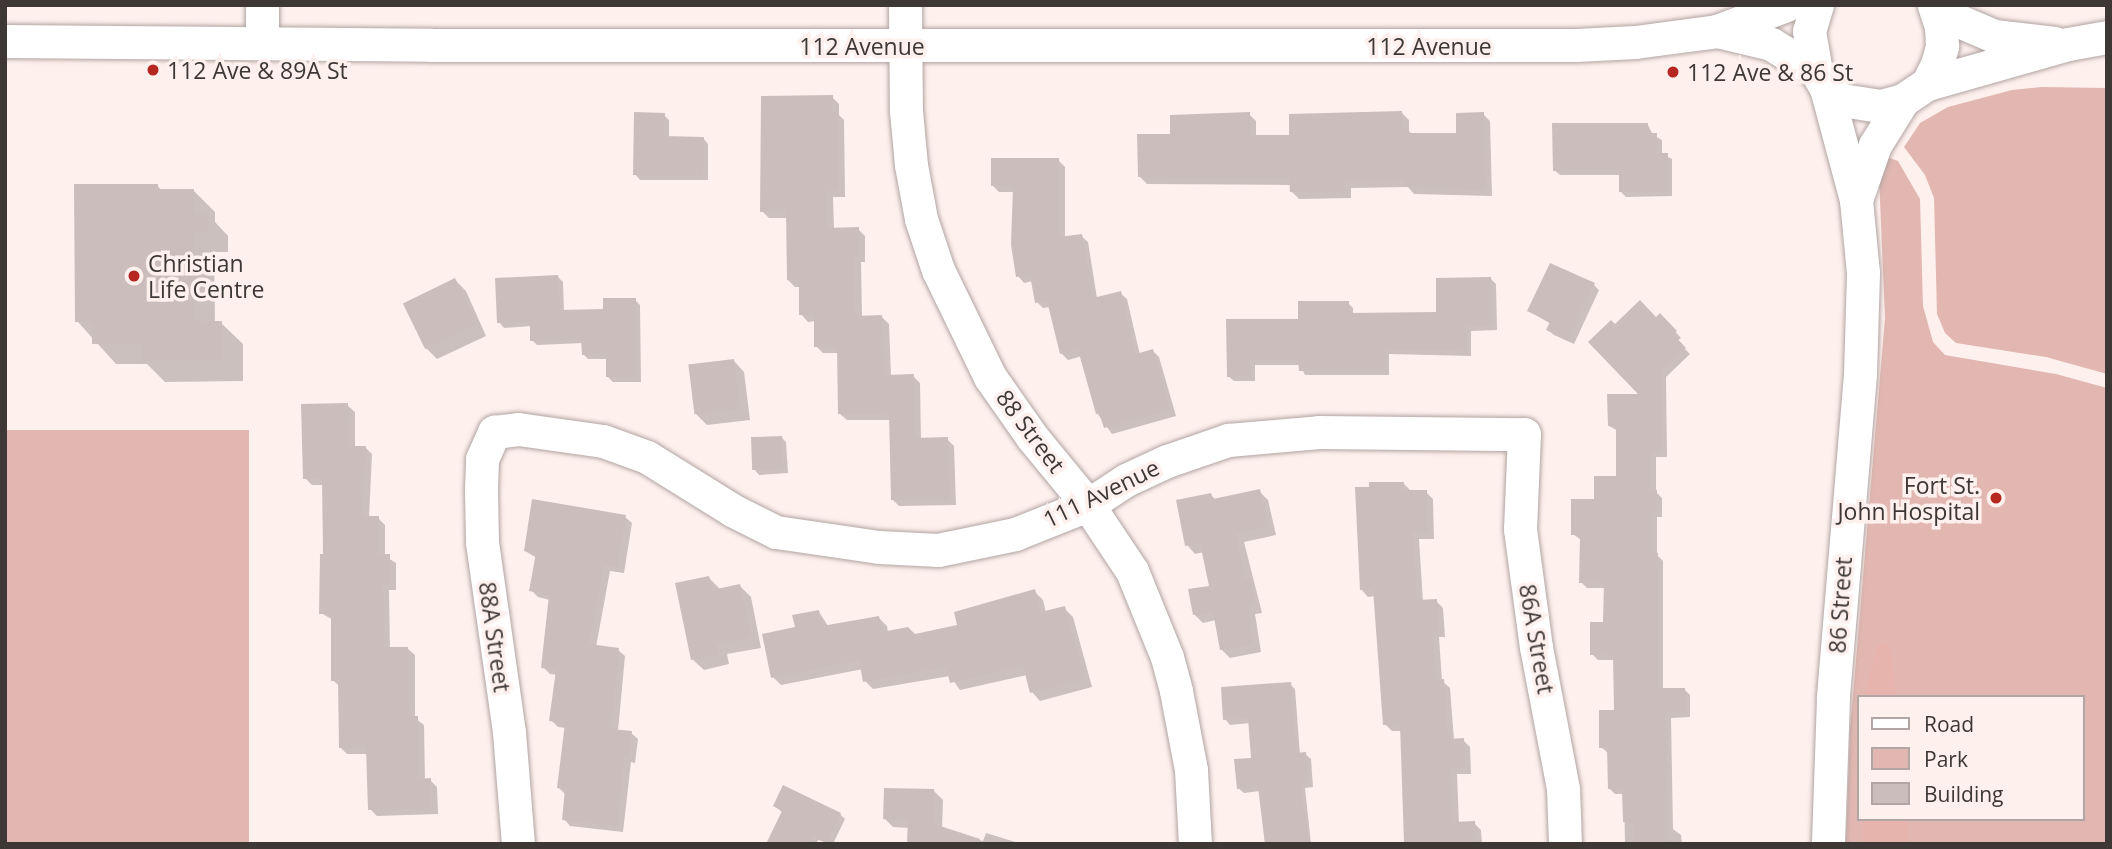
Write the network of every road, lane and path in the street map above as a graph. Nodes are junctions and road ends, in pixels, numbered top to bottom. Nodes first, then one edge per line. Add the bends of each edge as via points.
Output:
1 (262, 5) edge
2 (905, 5) edge
3 (1786, 5) edge
4 (1817, 5) edge
5 (1936, 8) edge
6 (1717, 31) junction
7 (2107, 37) edge
8 (5, 41) edge
9 (262, 43) junction
10 (2068, 44) junction
11 (905, 46) junction
12 (1821, 80) junction
13 (1915, 92) junction
14 (1856, 200) junction
15 (494, 432) joint
16 (1524, 434) joint
17 (1088, 505) junction
18 (518, 844) edge
19 (1195, 844) edge
20 (1565, 844) edge
21 (1828, 844) edge

1 - 9 street
2 - 11 street, 88 Street
3 - 6 street, 112 Avenue
4 - 12 street, 86 Street via 1809,31
5 - 10 street via 1994,36
5 - 13 street, 86 Street via 1942,46 1937,64
6 - 11 street, 112 Avenue via 1576,45
6 - 12 street, 112 Avenue via 1771,44
7 - 10 street
8 - 9 street, 112 Avenue
9 - 11 street, 112 Avenue
10 - 13 street
11 - 17 street, 88 Street via 911,165 921,219 938,270 990,377
12 - 13 street, 112 Avenue via 1842,100 1861,105 1881,106
12 - 14 street, 86 Street
13 - 14 street, 86 Street via 1875,145
14 - 21 street, 86 Street via 1863,320 1833,685
15 - 17 street, 111 Avenue via 545,430 603,441 647,457 776,532 826,541 938,551 1016,534
15 - 18 street, 88A Street via 482,459 482,542 509,732
16 - 17 street, 111 Avenue via 1319,432 1228,440 1126,480
16 - 20 street, 86A Street via 1520,529 1563,789
17 - 19 street, 88 Street via 1132,571 1167,657 1191,770

